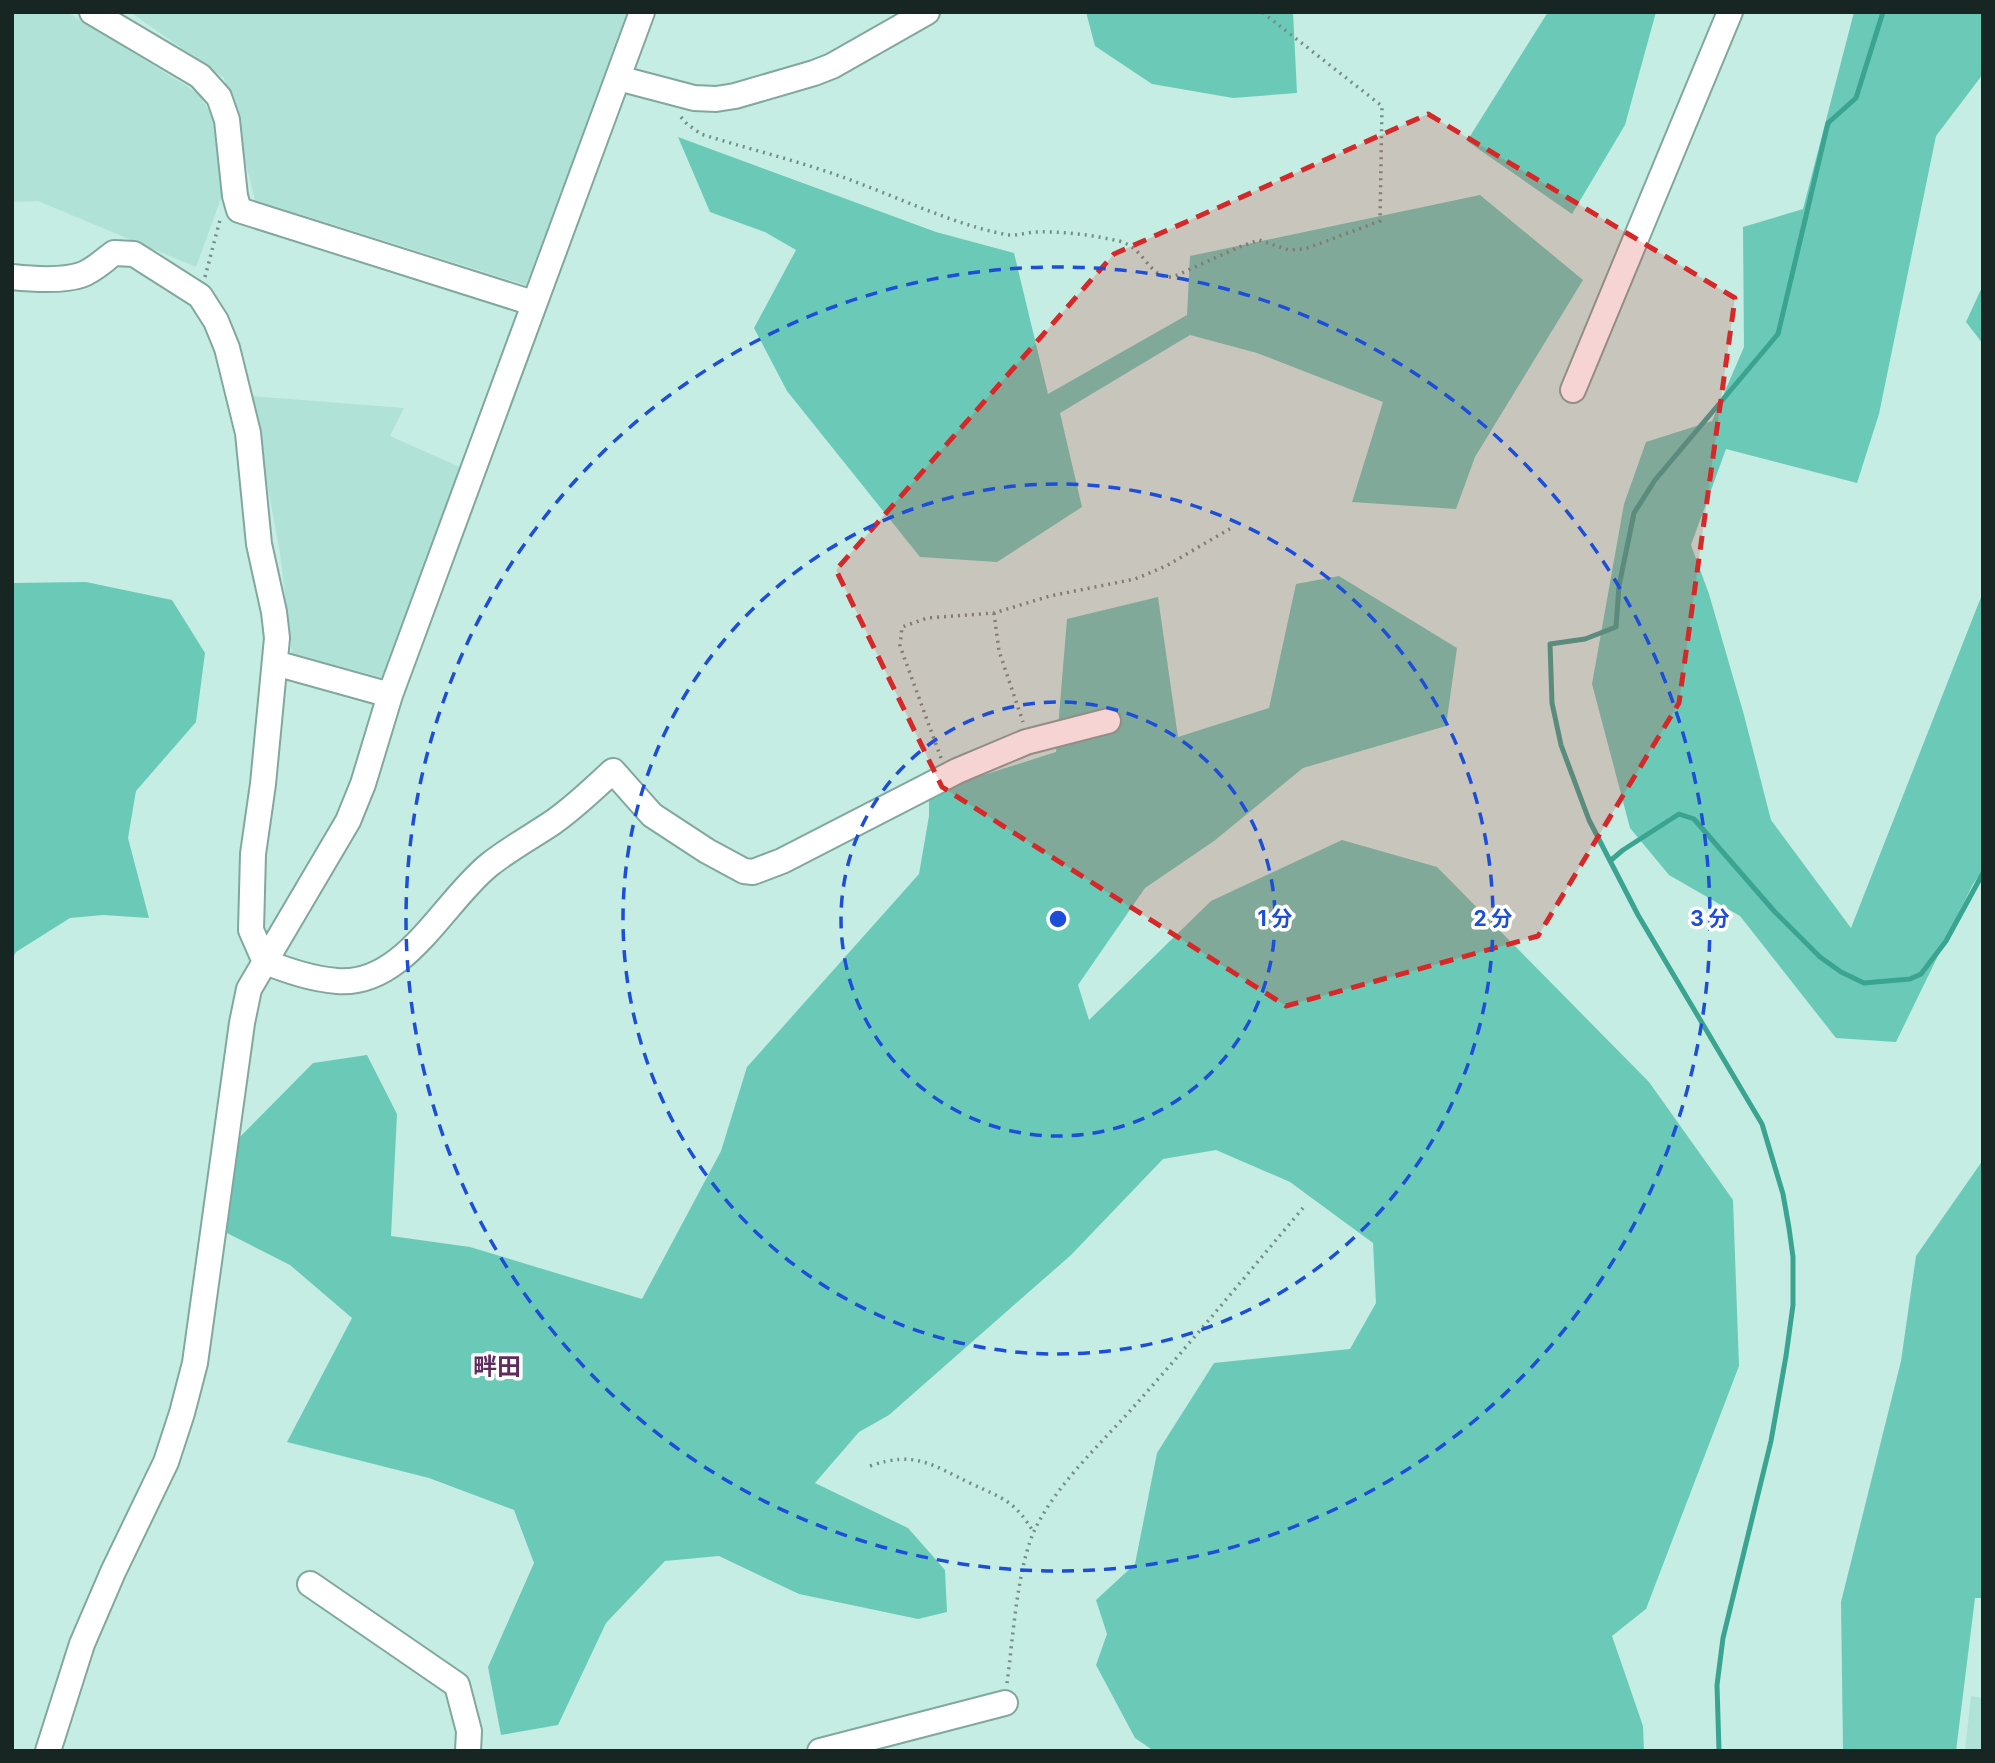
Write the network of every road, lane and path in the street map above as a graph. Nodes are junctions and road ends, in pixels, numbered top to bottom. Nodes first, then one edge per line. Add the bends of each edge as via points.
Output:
1 (92, 12) edge
2 (642, 12) edge
3 (927, 12) edge
4 (1262, 12) edge
5 (1730, 12) edge
6 (618, 78) junction
7 (668, 91) junction
8 (235, 195) junction
9 (12, 277) edge
10 (200, 296) junction
11 (533, 303) junction
12 (1573, 390) dead end
13 (1233, 527) dead end
14 (995, 613) junction
15 (275, 663) junction
16 (390, 695) junction
17 (1108, 721) dead end
18 (1030, 741) junction
19 (948, 776) junction
20 (265, 962) junction
21 (1303, 1208) dead end
22 (870, 1466) dead end
23 (1034, 1533) junction
24 (310, 1584) dead end
25 (1005, 1703) joint
26 (48, 1751) edge
27 (468, 1751) edge
28 (820, 1751) edge

1 - 8 street via 200,76 219,97
2 - 6 street
3 - 7 street via 814,74 716,99
4 - 7 path via 1382,106 1380,221 1305,249 1289,250 1259,240 1173,277 1158,275 1136,247 1122,242 1073,234 1006,235 701,134 687,124
5 - 12 street
6 - 7 street
6 - 11 street
8 - 10 path via 224,206
8 - 11 street via 239,210
9 - 10 street via 79,276 114,253 134,254
10 - 15 street via 228,348 248,433 259,544 274,612
11 - 16 street
13 - 14 path via 1167,566 1135,579 1050,596
14 - 18 path via 999,651
14 - 19 path via 927,618 902,627 900,646
15 - 16 street
15 - 20 street via 253,854 251,930
16 - 20 street via 348,821
17 - 18 street
18 - 19 street
19 - 20 street via 753,872 707,850 652,814 613,771 577,804 488,866 417,945 390,966 364,978 340,982 309,978
20 - 26 street via 249,989 242,1023 195,1363 182,1413 166,1462 82,1644
21 - 23 path via 1059,1490
22 - 23 path via 910,1459 936,1465 1007,1500
23 - 25 path via 1016,1616
24 - 27 street via 457,1685 469,1731
25 - 28 street

